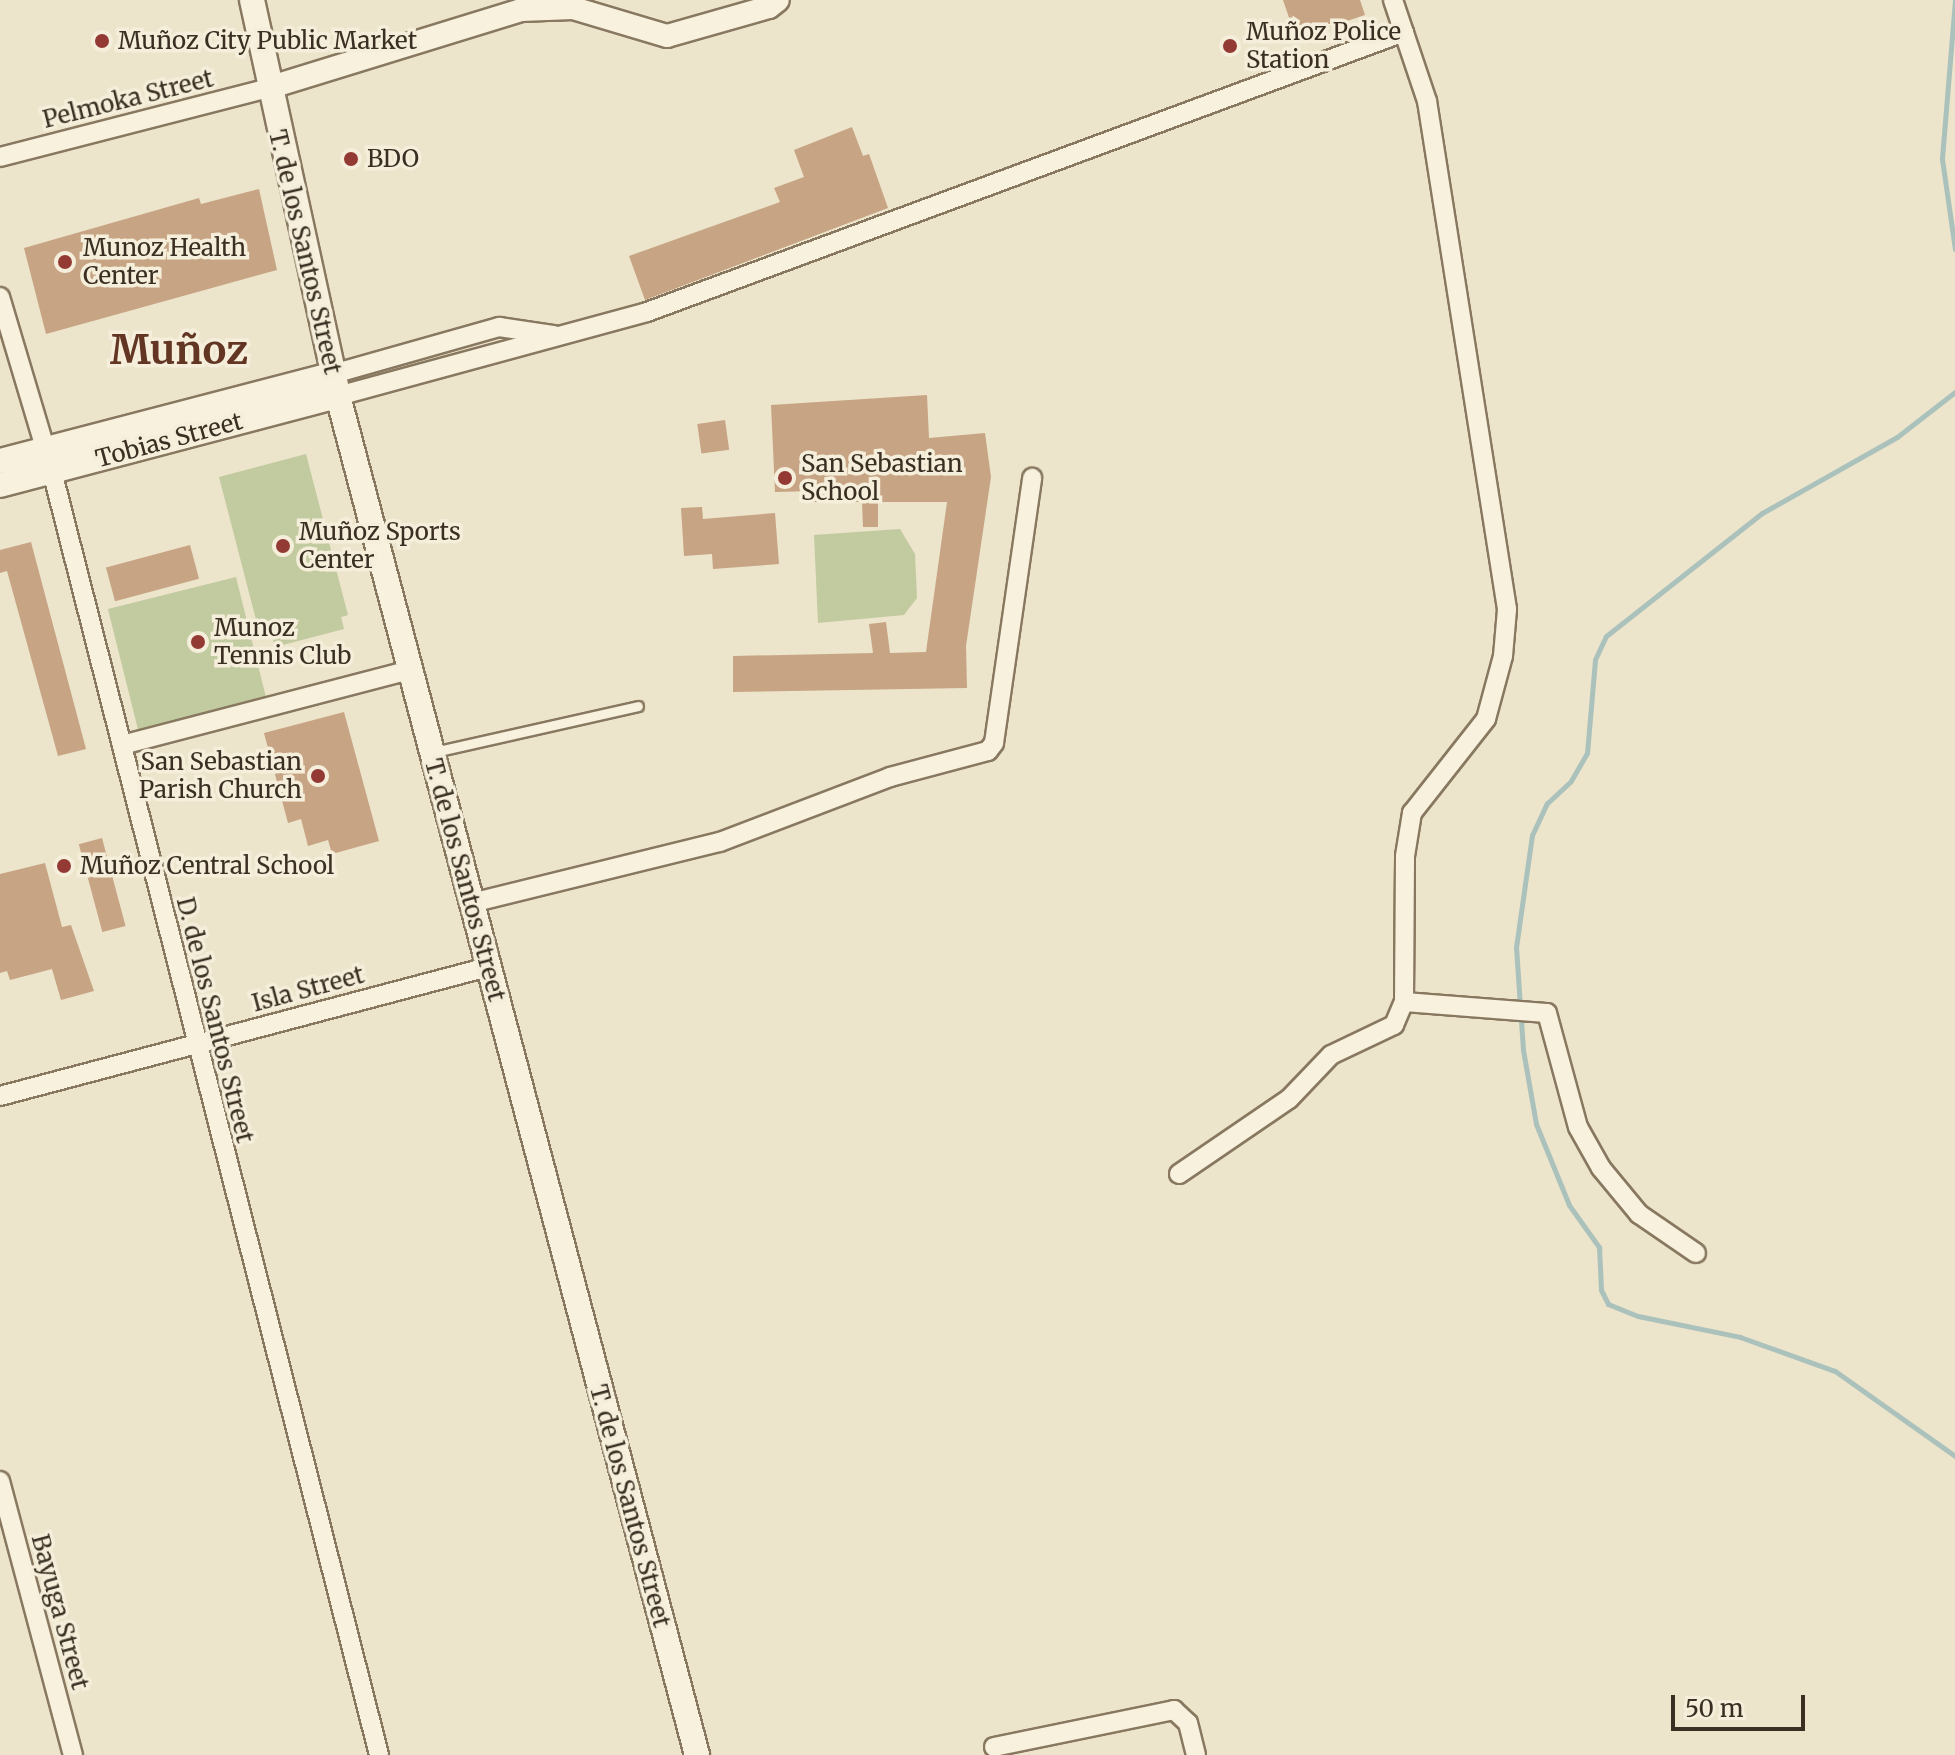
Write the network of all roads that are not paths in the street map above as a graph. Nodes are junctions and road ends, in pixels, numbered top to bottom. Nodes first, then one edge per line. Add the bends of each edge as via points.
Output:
1 (252, 0) edge
2 (1393, 0) edge
3 (772, 2) edge
4 (1404, 32) junction
5 (268, 88) junction
6 (0, 157) edge
7 (0, 297) edge
8 (5, 333) edge
9 (336, 385) junction
10 (49, 460) junction
11 (0, 461) edge
12 (1032, 478) dead end
13 (0, 485) edge
14 (410, 670) junction
15 (638, 706) dead end
16 (122, 745) junction
17 (431, 753) junction
18 (471, 903) junction
19 (488, 967) junction
20 (1404, 1002) junction
21 (196, 1044) junction
22 (0, 1096) edge
23 (1179, 1174) dead end
24 (1696, 1253) dead end
25 (0, 1481) edge
26 (994, 1747) dead end
27 (73, 1755) edge
28 (379, 1755) edge
29 (697, 1755) edge
30 (1196, 1755) edge

1 - 5 main road, T. de los Santos Street
2 - 4 street
3 - 5 street via 667,36 573,8 521,10
4 - 9 street via 834,247 564,336 499,327
4 - 20 street via 1427,101 1507,609 1503,656 1486,719 1412,813 1405,856
5 - 6 street, Pelmoka Street
5 - 9 main road, T. de los Santos Street
7 - 8 street, D. de los Santos Street
8 - 10 street, D. de los Santos Street
9 - 10 main road, Tobias Street
9 - 14 main road, T. de los Santos Street
10 - 11 main road, Tobias Street
10 - 13 main road, Tobias Street
10 - 16 street, D. de los Santos Street
12 - 18 street via 994,743 988,751 890,777 720,842
14 - 16 street
14 - 17 main road, T. de los Santos Street
15 - 17 lane
16 - 21 street, D. de los Santos Street
17 - 18 main road, T. de los Santos Street
18 - 19 main road, T. de los Santos Street
19 - 21 street, Isla Street
19 - 29 main road, T. de los Santos Street
20 - 23 street via 1394,1025 1331,1055 1289,1099
20 - 24 street via 1547,1013 1578,1127 1601,1168 1639,1214
21 - 22 street, Isla Street
21 - 28 street, D. de los Santos Street
25 - 27 street, Bayuga Street
26 - 30 street via 1174,1710 1188,1723

